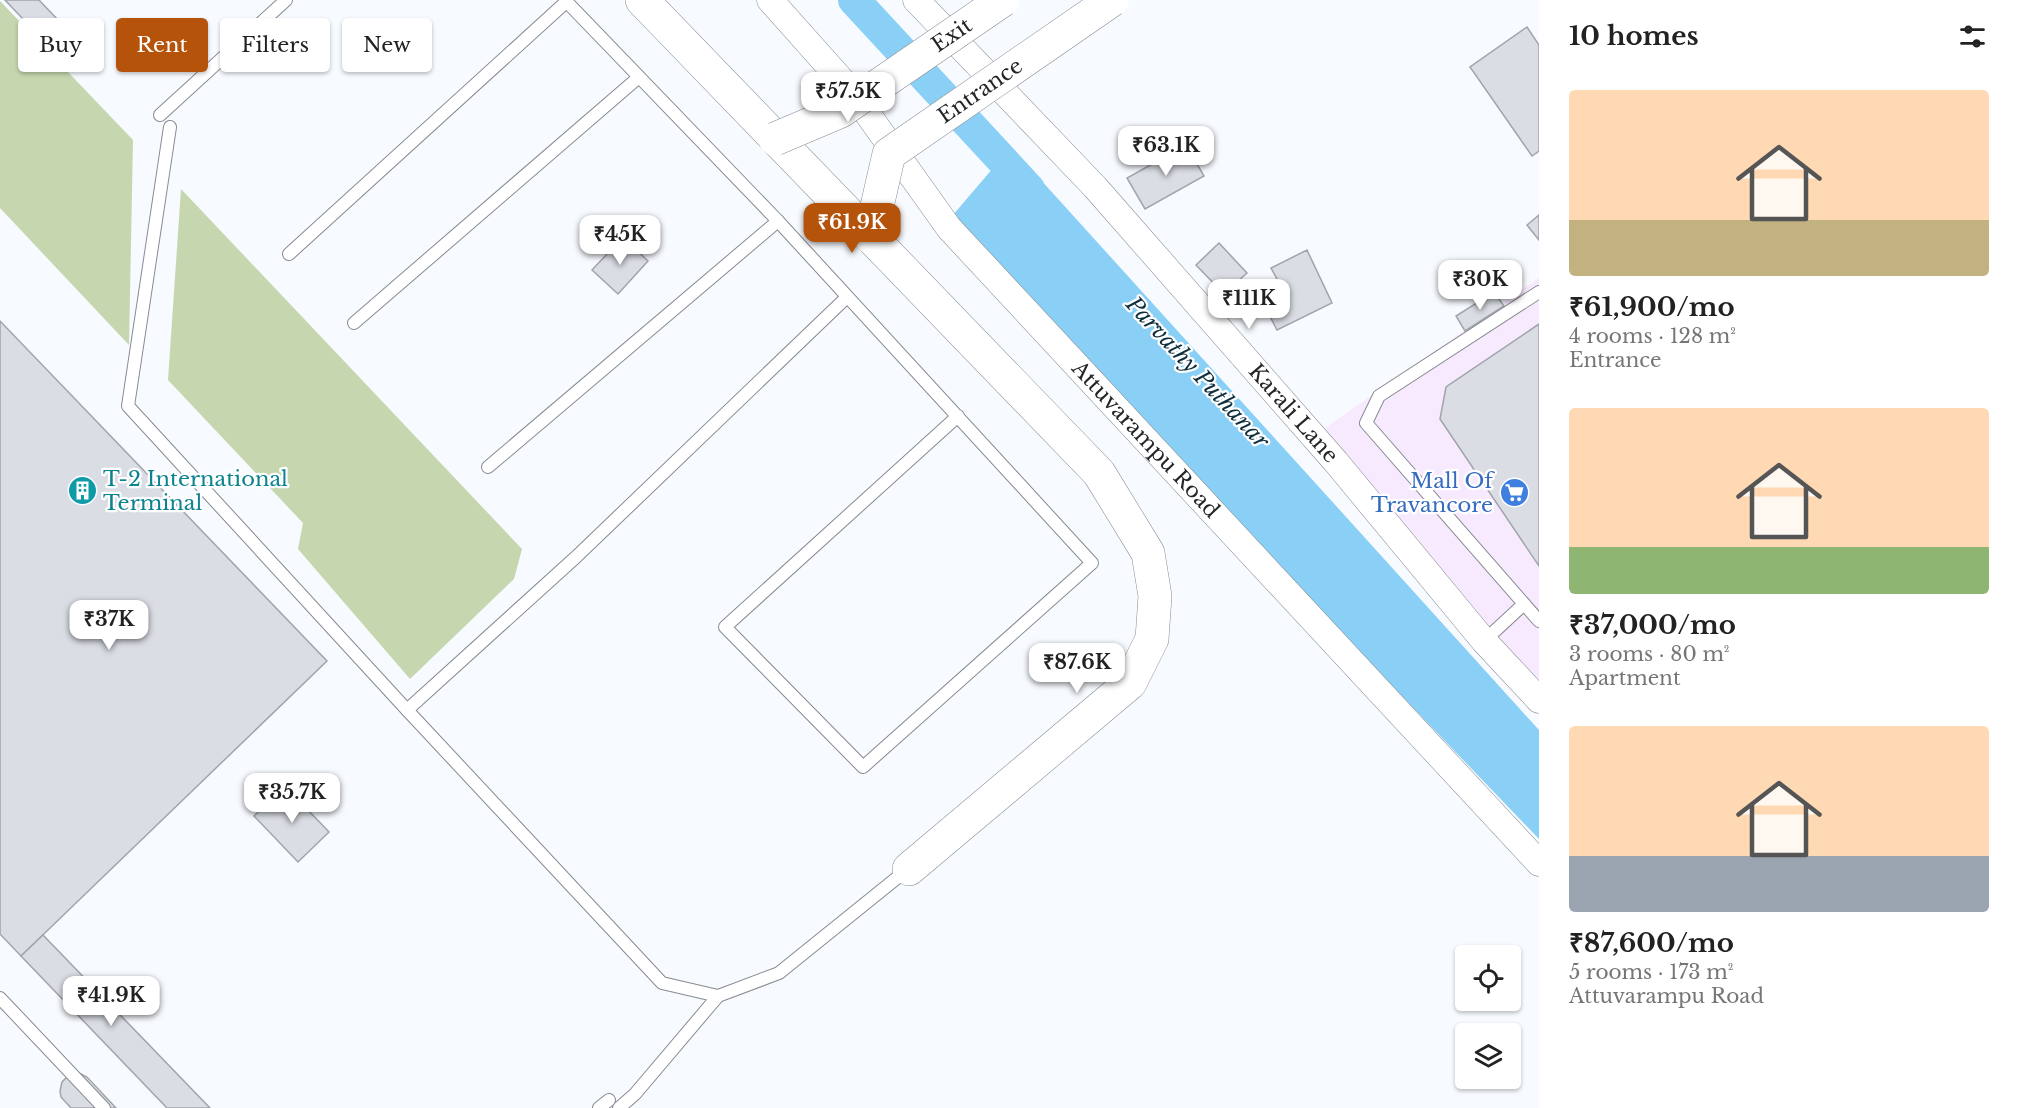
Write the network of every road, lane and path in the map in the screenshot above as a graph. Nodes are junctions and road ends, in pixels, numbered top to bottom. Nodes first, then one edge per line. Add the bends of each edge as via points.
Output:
1 (286, 0) edge
2 (642, 0) edge
3 (770, 0) edge
4 (916, 0) edge
5 (1003, 0) edge
6 (1112, 0) edge
7 (566, 1) edge
8 (639, 77) junction
9 (160, 115) dead end
10 (170, 127) dead end
11 (775, 139) junction
12 (777, 221) junction
13 (870, 237) junction
14 (289, 254) dead end
15 (1539, 292) edge
16 (847, 297) junction
17 (354, 323) dead end
18 (958, 416) junction
19 (488, 467) dead end
20 (1524, 604) junction
21 (1539, 621) edge
22 (1484, 641) junction
23 (1539, 700) edge
24 (407, 710) junction
25 (1539, 863) edge
26 (909, 869) joint
27 (718, 996) junction
28 (0, 998) edge
29 (609, 1105) edge
30 (104, 1108) edge

1 - 9 lane
2 - 11 street
3 - 25 street, Attuvarampu Road via 852,92 949,228
4 - 22 street, Karali Lane via 1095,187 1336,462
5 - 11 street, Exit, bridge via 841,111
6 - 13 street, Entrance, bridge via 889,154
7 - 8 lane
7 - 14 lane
8 - 12 lane
8 - 17 lane
10 - 24 lane via 128,406
11 - 13 street
12 - 16 lane
12 - 19 lane
13 - 26 street via 1099,473 1148,553 1155,596 1152,639 1130,683
15 - 20 lane via 1379,396 1366,423
16 - 18 lane
16 - 24 lane via 576,557
18 - 18 lane via 725,627 863,767 1092,563
20 - 21 lane
20 - 22 lane
22 - 23 street, Karali Lane
24 - 27 lane via 662,984
26 - 27 lane via 780,973
27 - 29 lane via 635,1094
28 - 30 lane

